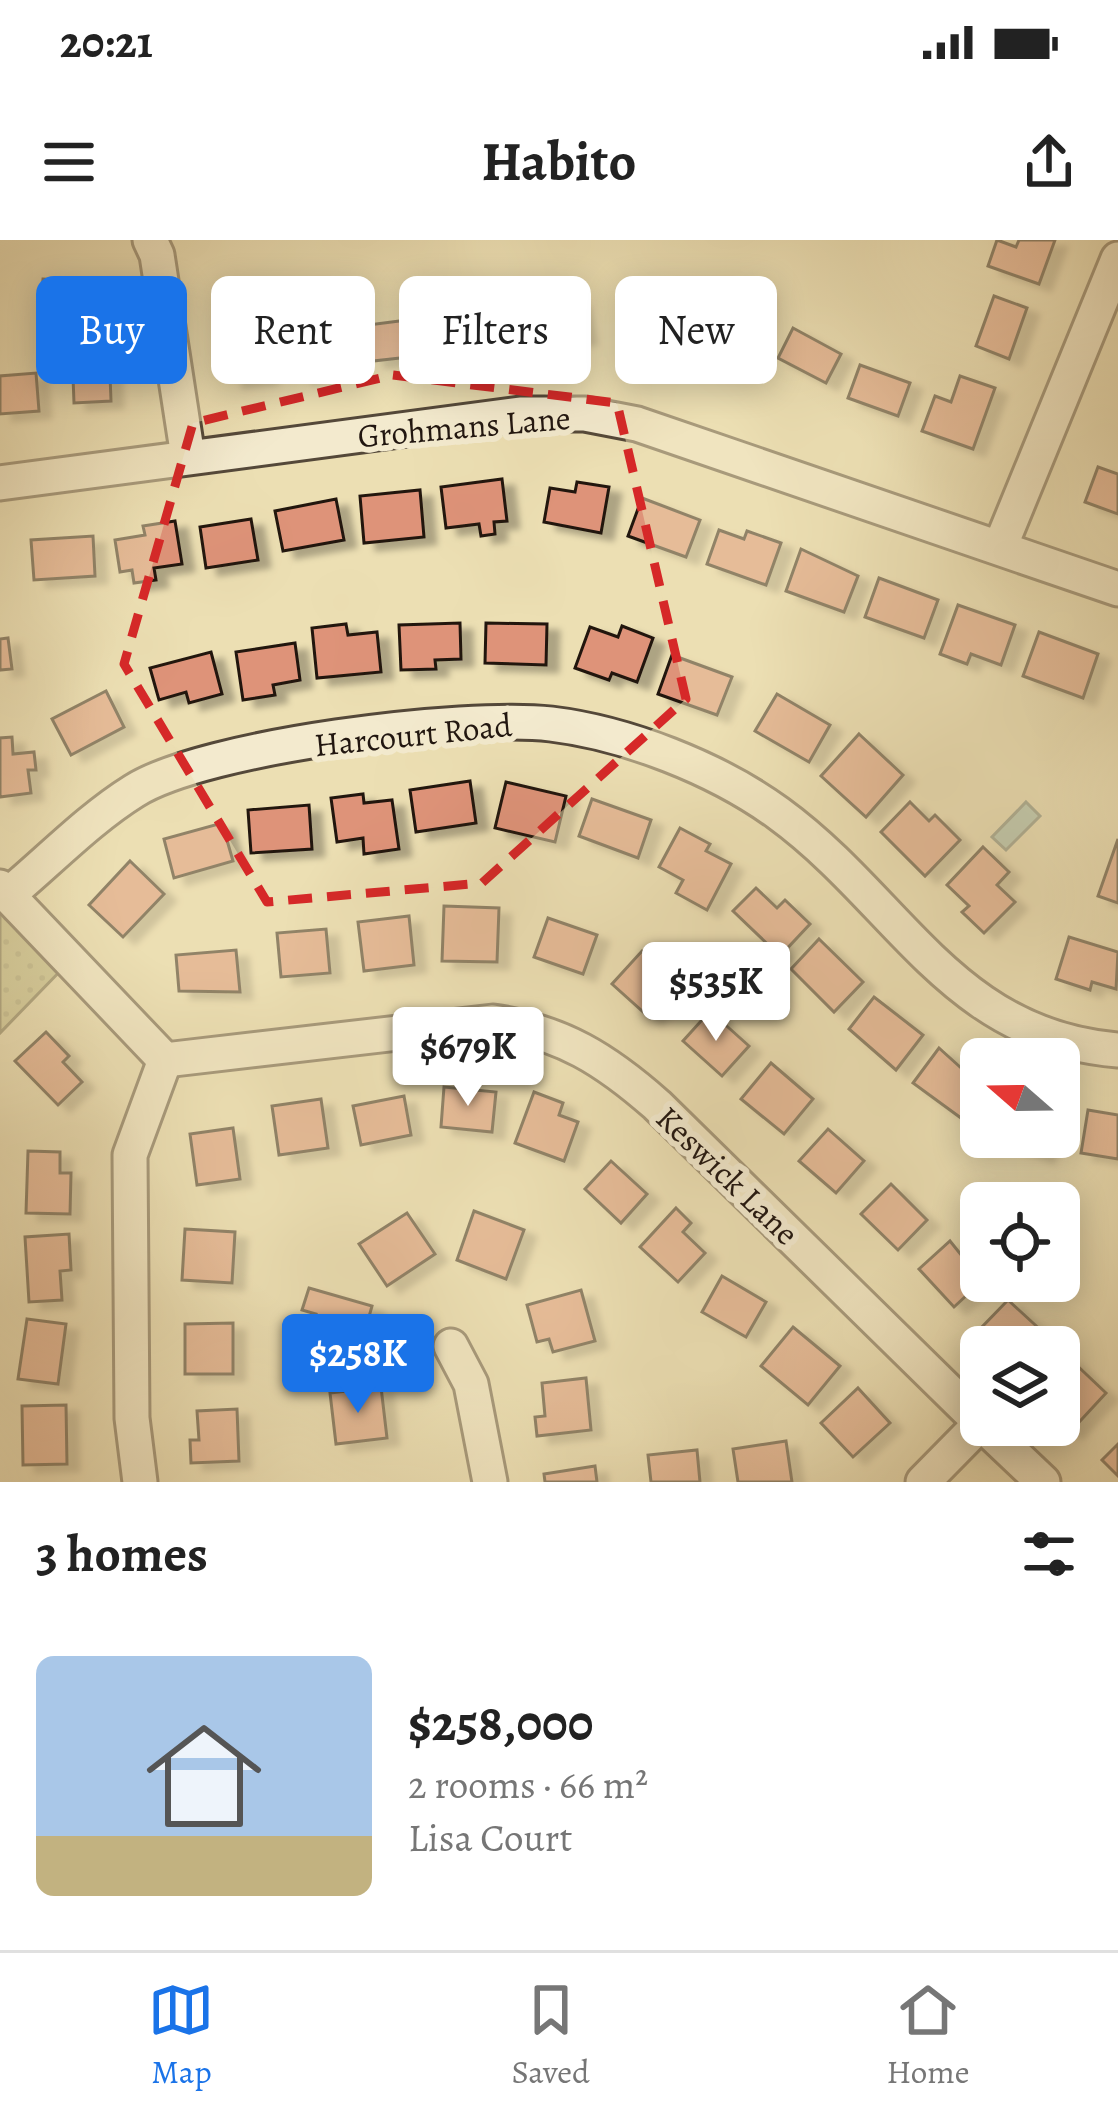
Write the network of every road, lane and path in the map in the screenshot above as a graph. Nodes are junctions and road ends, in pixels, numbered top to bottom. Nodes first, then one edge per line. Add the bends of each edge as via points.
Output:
1 (150, 240) edge
2 (1118, 259) edge
3 (188, 457) junction
4 (0, 483) edge
5 (1000, 547) junction
6 (1118, 589) edge
7 (4, 891) edge
8 (1118, 1050) edge
9 (165, 1060) junction
10 (451, 1346) dead end
11 (960, 1402) edge
12 (960, 1446) edge
13 (1005, 1446) edge
14 (140, 1482) edge
15 (490, 1482) edge
16 (923, 1482) edge
17 (1043, 1482) edge

1 - 3 street
2 - 5 street
3 - 4 street, Grohmans Lane
3 - 5 street, Grohmans Lane via 520,414 585,414 637,424
5 - 6 street, Grohmans Lane
7 - 8 street, Harcourt Road via 134,790 198,762 497,721 556,724 740,788 830,858 963,989 1006,1020 1078,1047
7 - 9 street
9 - 11 street, Keswick Lane via 494,1022 579,1045 657,1105
9 - 14 street via 130,1155 132,1418
10 - 15 street via 471,1384
12 - 16 street
13 - 17 street, Keswick Lane

